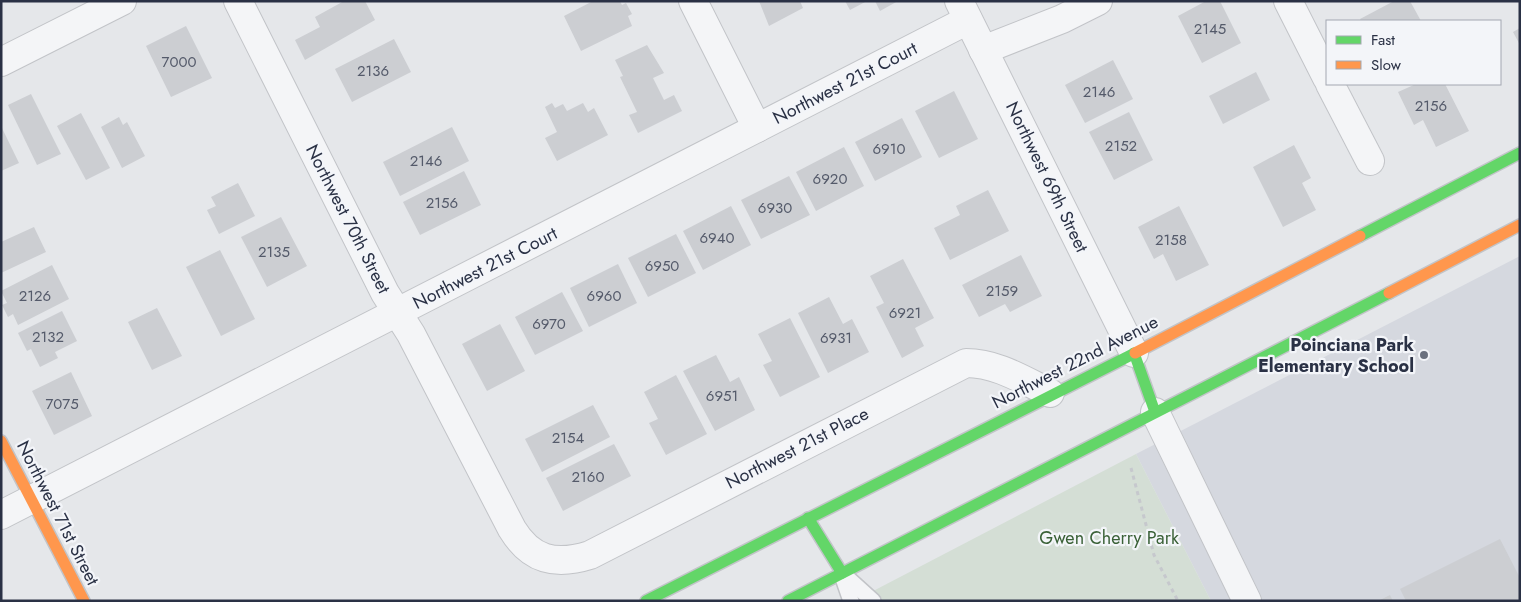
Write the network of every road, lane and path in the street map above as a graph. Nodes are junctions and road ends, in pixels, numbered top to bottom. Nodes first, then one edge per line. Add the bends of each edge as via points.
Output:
1 (122, 1) edge
2 (238, 1) edge
3 (693, 1) edge
4 (1098, 1) edge
5 (1288, 1) edge
6 (964, 11) edge
7 (984, 50) junction
8 (1, 62) edge
9 (1326, 76) edge
10 (1331, 85) edge
11 (756, 128) junction
12 (1520, 153) edge
13 (1370, 161) dead end
14 (1520, 226) edge
15 (398, 314) junction
16 (1134, 353) junction
17 (1050, 394) junction
18 (1155, 412) junction
19 (1, 441) edge
20 (1131, 468) dead end
21 (31, 500) junction
22 (1, 515) edge
23 (808, 518) junction
24 (543, 558) joint
25 (842, 573) junction
26 (84, 601) edge
27 (646, 601) edge
28 (788, 601) edge
29 (851, 601) edge
30 (873, 601) edge
31 (1178, 601) edge
32 (1247, 601) edge

1 - 8 street
2 - 15 street, Northwest 70th Street
3 - 11 street
4 - 7 street
5 - 9 street
6 - 7 street, Northwest 69th Street
6 - 11 street, Northwest 21st Court
7 - 16 street, Northwest 69th Street
10 - 13 street
11 - 15 street, Northwest 21st Court
12 - 16 main road, Northwest 22nd Avenue
14 - 18 main road
15 - 21 street, Northwest 21st Court
15 - 24 street, Northwest 70th Street via 512,529 520,542
16 - 17 main road, Northwest 22nd Avenue
16 - 18 main road
17 - 23 main road, Northwest 22nd Avenue
17 - 24 street, Northwest 21st Place via 996,368 966,363 590,555 559,561
18 - 25 main road
18 - 32 street
19 - 21 main road, Northwest 71st Street
20 - 31 path via 1154,555
21 - 22 street, Northwest 21st Court
21 - 26 main road, Northwest 71st Street
23 - 25 main road
23 - 27 main road, Northwest 22nd Avenue
25 - 28 main road
25 - 29 lane
25 - 30 lane

